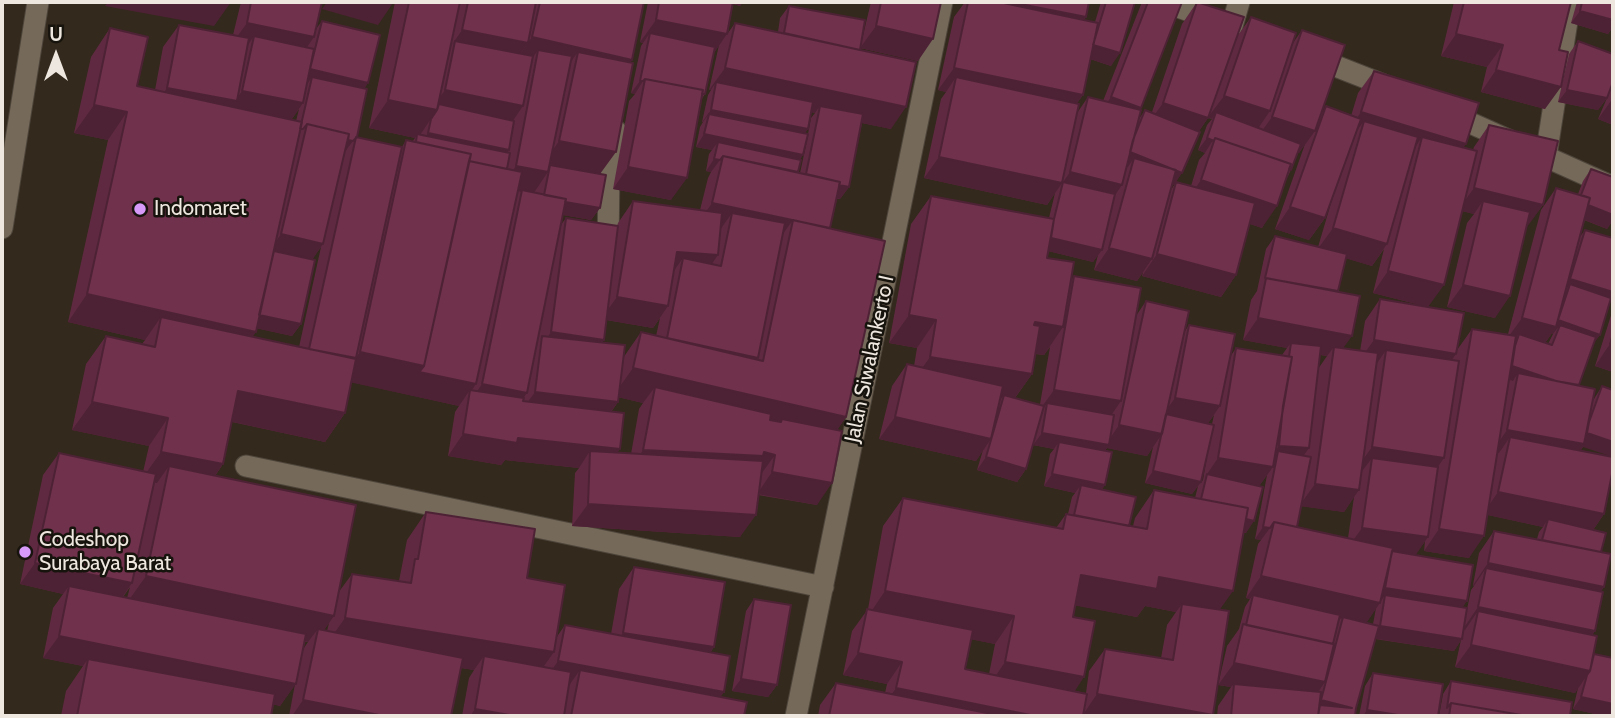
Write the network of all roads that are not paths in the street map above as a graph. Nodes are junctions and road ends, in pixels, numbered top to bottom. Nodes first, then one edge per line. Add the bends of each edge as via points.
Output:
1 (38, 2) edge
2 (942, 2) edge
3 (1164, 2) edge
4 (1239, 2) edge
5 (1570, 2) edge
6 (1232, 26) junction
7 (1256, 36) edge
8 (1293, 50) edge
9 (619, 116) edge
10 (1546, 156) junction
11 (1613, 187) edge
12 (2, 228) edge
13 (606, 270) edge
14 (246, 466) dead end
15 (823, 587) junction
16 (796, 716) edge

1 - 12 street
2 - 15 street, Jalan Siwalankerto I
3 - 6 street
4 - 6 street
5 - 10 street
6 - 7 street
8 - 10 street
9 - 13 street via 609,166
10 - 11 street
14 - 15 street
15 - 16 street, Jalan Siwalankerto I

